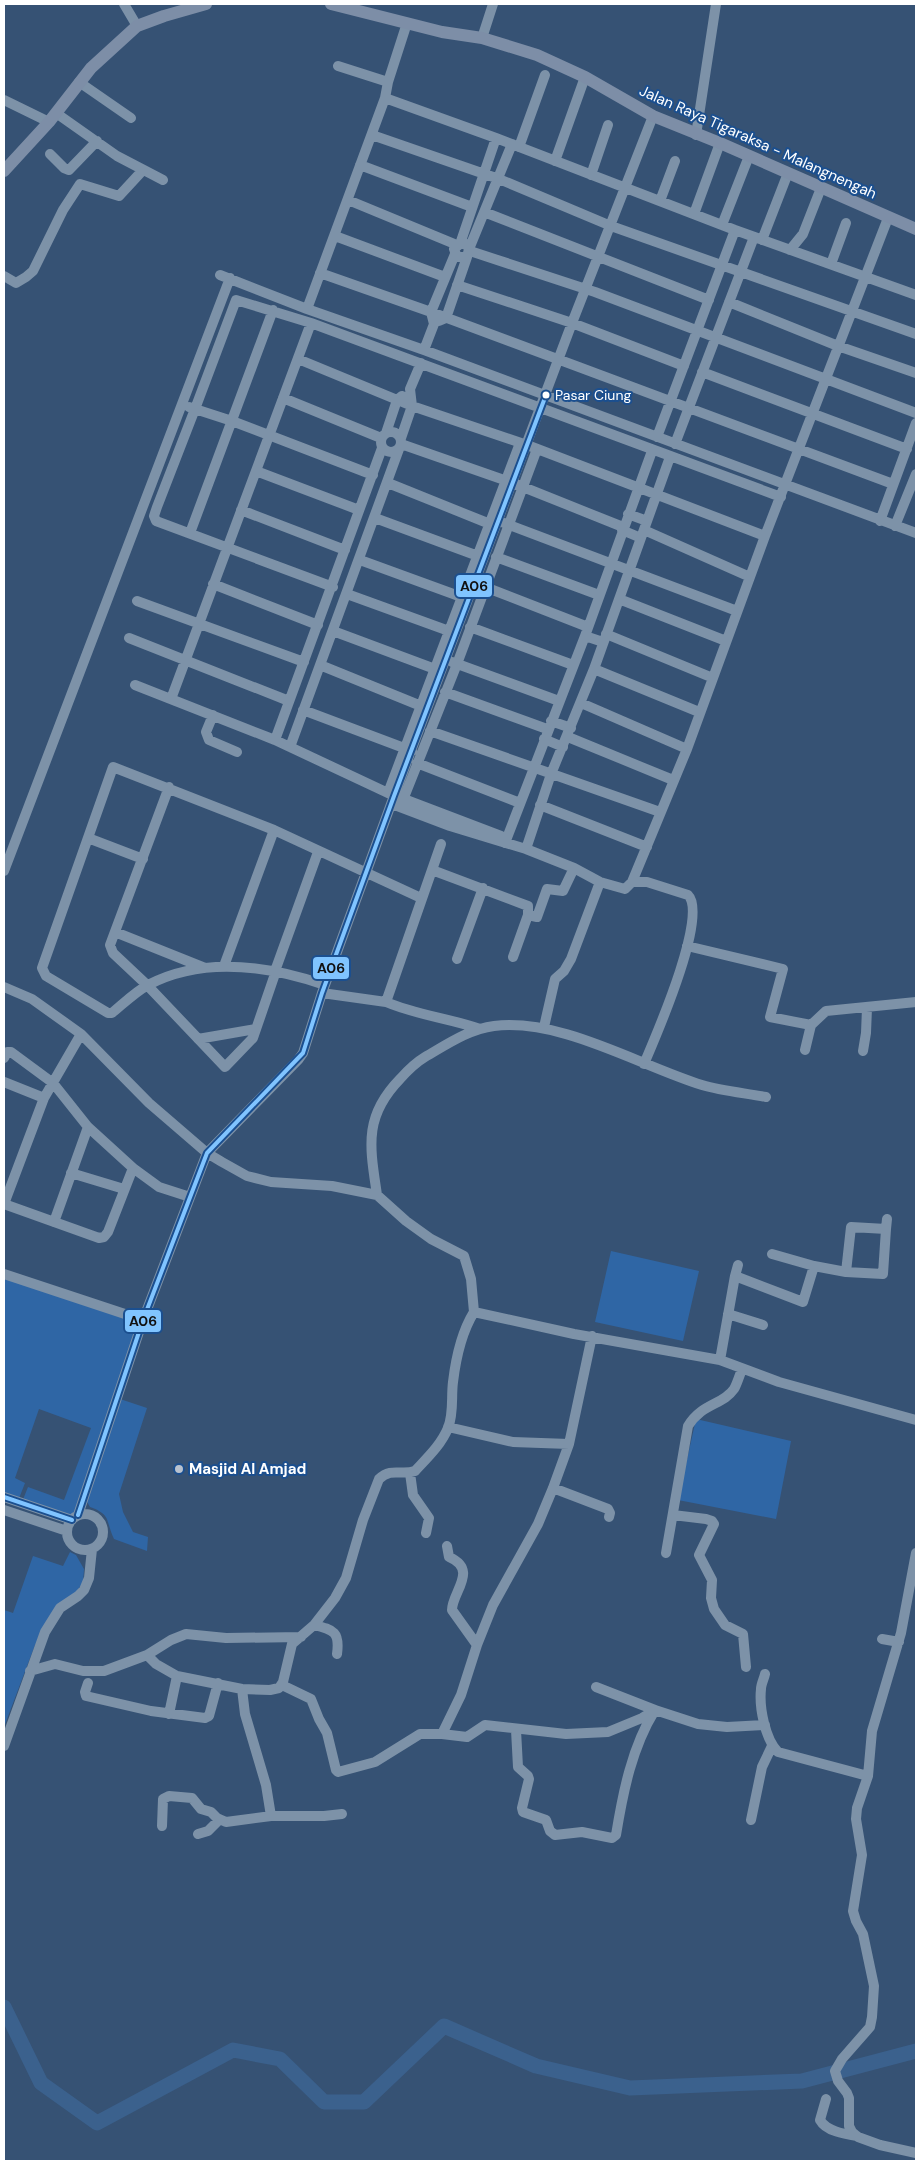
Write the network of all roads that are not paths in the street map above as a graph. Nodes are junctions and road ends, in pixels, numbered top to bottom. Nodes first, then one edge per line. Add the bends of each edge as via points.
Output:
1 (124, 4) edge
2 (206, 4) edge
3 (331, 4) edge
4 (493, 4) edge
5 (716, 4) edge
6 (193, 5) edge
7 (353, 6) edge
8 (407, 23) junction
9 (137, 26) junction
10 (482, 38) junction
11 (338, 66) dead end
12 (545, 75) dead end
13 (585, 78) junction
14 (78, 82) junction
15 (388, 82) junction
16 (385, 98) junction
17 (4, 100) edge
18 (652, 116) junction
19 (52, 117) junction
20 (131, 118) dead end
21 (608, 125) dead end
22 (372, 135) junction
23 (696, 136) junction
24 (496, 138) junction
25 (97, 141) junction
26 (720, 143) junction
27 (515, 146) junction
28 (50, 154) dead end
29 (749, 156) junction
30 (554, 161) junction
31 (675, 161) dead end
32 (360, 165) junction
33 (143, 170) junction
34 (4, 171) edge
35 (788, 173) junction
36 (484, 174) junction
37 (591, 175) junction
38 (499, 179) junction
39 (163, 180) dead end
40 (625, 188) junction
41 (821, 188) junction
42 (348, 200) junction
43 (660, 201) junction
44 (472, 207) junction
45 (484, 212) junction
46 (694, 214) junction
47 (888, 218) junction
48 (846, 223) dead end
49 (722, 225) junction
50 (611, 226) junction
51 (916, 229) edge
52 (734, 230) junction
53 (335, 236) junction
54 (758, 238) junction
55 (457, 248) junction
56 (790, 250) junction
57 (469, 252) junction
58 (599, 256) junction
59 (831, 264) junction
60 (722, 266) junction
61 (320, 273) junction
62 (740, 273) junction
63 (4, 276) edge
64 (865, 276) junction
65 (445, 277) junction
66 (458, 285) junction
67 (586, 289) junction
68 (916, 295) edge
69 (709, 300) junction
70 (729, 302) junction
71 (307, 309) junction
72 (273, 310) junction
73 (431, 312) junction
74 (853, 312) junction
75 (446, 318) junction
76 (311, 323) junction
77 (572, 323) junction
78 (434, 324) junction
79 (698, 330) junction
80 (916, 334) edge
81 (715, 337) junction
82 (838, 346) junction
83 (424, 350) junction
84 (298, 360) junction
85 (560, 360) junction
86 (421, 363) junction
87 (684, 366) junction
88 (702, 372) junction
89 (916, 373) edge
90 (826, 378) junction
91 (410, 389) junction
92 (546, 395) junction
93 (283, 398) junction
94 (397, 400) junction
95 (671, 401) junction
96 (182, 404) junction
97 (412, 406) junction
98 (689, 408) junction
99 (195, 409) junction
100 (540, 409) junction
101 (814, 413) junction
102 (916, 413) edge
103 (232, 421) junction
104 (916, 423) edge
105 (269, 435) junction
106 (657, 437) junction
107 (383, 440) junction
108 (401, 444) junction
109 (524, 444) junction
110 (675, 444) junction
111 (537, 449) junction
112 (798, 449) junction
113 (907, 449) junction
114 (652, 450) junction
115 (670, 457) junction
116 (256, 471) junction
117 (916, 474) edge
118 (373, 475) junction
119 (388, 483) junction
120 (514, 483) junction
121 (893, 484) junction
122 (786, 485) junction
123 (639, 486) junction
124 (913, 490) edge
125 (657, 493) junction
126 (781, 497) junction
127 (241, 510) junction
128 (360, 510) junction
129 (628, 514) junction
130 (375, 518) junction
131 (493, 521) junction
132 (880, 521) junction
133 (509, 524) junction
134 (895, 526) junction
135 (622, 529) junction
136 (644, 530) junction
137 (190, 533) junction
138 (916, 534) edge
139 (766, 536) junction
140 (227, 547) junction
141 (365, 548) junction
142 (346, 549) junction
143 (478, 556) junction
144 (496, 557) junction
145 (359, 562) junction
146 (612, 562) junction
147 (629, 570) junction
148 (750, 577) junction
149 (214, 584) junction
150 (332, 587) junction
151 (485, 587) junction
152 (347, 594) junction
153 (599, 596) junction
154 (619, 599) junction
155 (470, 600) junction
156 (137, 601) dead end
157 (737, 611) junction
158 (198, 624) junction
159 (318, 625) junction
160 (470, 626) junction
161 (588, 627) junction
162 (333, 631) junction
163 (450, 631) junction
164 (606, 634) junction
165 (129, 638) dead end
166 (726, 641) junction
167 (443, 659) junction
168 (185, 660) junction
169 (304, 661) junction
170 (321, 662) junction
171 (457, 664) junction
172 (573, 665) junction
173 (435, 669) junction
174 (594, 669) junction
175 (316, 676) junction
176 (713, 678) junction
177 (135, 686) dead end
178 (445, 692) junction
179 (171, 699) junction
180 (289, 701) junction
181 (559, 701) junction
182 (581, 703) junction
183 (429, 709) junction
184 (303, 710) junction
185 (699, 712) junction
186 (213, 715) junction
187 (547, 730) junction
188 (430, 731) junction
189 (567, 737) junction
190 (275, 740) junction
191 (290, 747) junction
192 (687, 748) junction
193 (237, 752) dead end
194 (414, 754) junction
195 (533, 767) junction
196 (552, 774) junction
197 (673, 780) junction
198 (169, 787) junction
199 (396, 800) junction
200 (520, 803) junction
201 (540, 805) junction
202 (660, 812) junction
203 (274, 830) junction
204 (88, 838) junction
205 (506, 841) junction
206 (441, 844) dead end
207 (646, 847) junction
208 (526, 849) junction
209 (318, 852) junction
210 (143, 859) junction
211 (574, 868) junction
212 (432, 870) junction
213 (4, 871) edge
214 (366, 873) junction
215 (600, 882) junction
216 (632, 882) junction
217 (483, 888) junction
218 (421, 898) junction
219 (528, 915) junction
220 (115, 932) junction
221 (687, 946) junction
222 (513, 957) dead end
223 (457, 959) dead end
224 (224, 966) junction
225 (205, 968) junction
226 (275, 971) junction
227 (147, 985) junction
228 (4, 987) edge
229 (323, 989) junction
230 (386, 1002) junction
231 (916, 1002) edge
232 (867, 1008) junction
233 (811, 1024) junction
234 (544, 1027) junction
235 (256, 1029) junction
236 (480, 1029) junction
237 (81, 1034) junction
238 (198, 1040) junction
239 (805, 1050) dead end
240 (863, 1051) dead end
241 (4, 1058) edge
242 (644, 1064) junction
243 (4, 1082) edge
244 (53, 1083) junction
245 (766, 1097) dead end
246 (44, 1098) junction
247 (88, 1127) junction
248 (207, 1153) junction
249 (133, 1168) junction
250 (71, 1173) junction
251 (124, 1189) junction
252 (377, 1195) junction
253 (190, 1197) junction
254 (4, 1204) edge
255 (54, 1222) junction
256 (772, 1254) dead end
257 (738, 1265) dead end
258 (814, 1266) junction
259 (846, 1272) junction
260 (4, 1274) edge
261 (735, 1276) junction
262 (474, 1312) junction
263 (728, 1314) junction
264 (143, 1320) junction
265 (763, 1325) dead end
266 (592, 1336) junction
267 (720, 1360) junction
268 (742, 1370) junction
269 (916, 1420) edge
270 (448, 1427) junction
271 (569, 1444) junction
272 (410, 1473) junction
273 (554, 1488) junction
274 (4, 1497) edge
275 (4, 1510) edge
276 (673, 1515) junction
277 (75, 1517) junction
278 (609, 1517) dead end
279 (67, 1531) junction
280 (426, 1533) dead end
281 (447, 1546) dead end
282 (92, 1550) junction
283 (666, 1553) dead end
284 (916, 1553) edge
285 (314, 1625) junction
286 (301, 1637) junction
287 (882, 1639) dead end
288 (899, 1642) junction
289 (477, 1645) junction
290 (337, 1654) dead end
291 (147, 1655) junction
292 (746, 1667) dead end
293 (30, 1671) junction
294 (765, 1674) dead end
295 (177, 1676) junction
296 (88, 1683) dead end
297 (218, 1683) junction
298 (282, 1685) junction
299 (596, 1687) dead end
300 (242, 1689) junction
301 (655, 1710) junction
302 (169, 1714) junction
303 (765, 1725) junction
304 (516, 1730) junction
305 (442, 1734) junction
306 (4, 1744) edge
307 (772, 1746) junction
308 (868, 1776) junction
309 (342, 1814) dead end
310 (270, 1816) junction
311 (219, 1820) junction
312 (751, 1820) dead end
313 (162, 1826) dead end
314 (198, 1834) dead end
315 (826, 2099) dead end
316 (858, 2137) junction
317 (916, 2153) edge

1 - 9 street
2 - 6 main road
3 - 7 main road, Jalan Raya Tigaraksa - Malangnengah
4 - 10 street
5 - 23 street
6 - 9 main road
7 - 8 main road, Jalan Raya Tigaraksa - Malangnengah
8 - 10 main road, Jalan Raya Tigaraksa - Malangnengah
8 - 15 street
9 - 14 main road
10 - 13 main road, Jalan Raya Tigaraksa - Malangnengah via 537,55
11 - 15 street
12 - 27 street
13 - 18 main road, Jalan Raya Tigaraksa - Malangnengah
13 - 30 street
14 - 19 main road
14 - 20 street
15 - 16 street
16 - 22 street
16 - 24 street
17 - 19 street
18 - 23 main road, Jalan Raya Tigaraksa - Malangnengah
18 - 40 street
19 - 25 street
19 - 34 main road
21 - 37 street
22 - 32 street
22 - 36 street
23 - 26 main road, Jalan Raya Tigaraksa - Malangnengah
24 - 27 street
24 - 36 street
25 - 28 street via 70,170
25 - 33 street
26 - 29 main road, Jalan Raya Tigaraksa - Malangnengah
26 - 46 street
27 - 30 street
27 - 38 street
29 - 35 main road, Jalan Raya Tigaraksa - Malangnengah
29 - 49 street
30 - 37 street
31 - 43 street
32 - 42 street
32 - 44 street
33 - 39 street
33 - 63 street via 118,196 80,184 63,210 33,271 16,283
35 - 41 main road, Jalan Raya Tigaraksa - Malangnengah
35 - 54 street
36 - 38 street
36 - 44 street
37 - 40 street
38 - 45 street
38 - 50 street
40 - 43 street
40 - 50 street
41 - 47 main road, Jalan Raya Tigaraksa - Malangnengah
41 - 56 street via 803,234
42 - 53 street
42 - 55 street
43 - 46 street
44 - 55 street
45 - 57 street
45 - 58 street
46 - 49 street
47 - 51 main road, Jalan Raya Tigaraksa - Malangnengah
47 - 64 street
48 - 59 street
49 - 52 street
50 - 58 street
50 - 60 street
52 - 54 street
52 - 60 street
53 - 61 street
53 - 65 street
54 - 56 street
54 - 62 street
55 - 57 street via 460,258
55 - 65 street
56 - 59 street
57 - 66 street
57 - 67 street
58 - 67 street
58 - 69 street
59 - 64 street
60 - 62 street
60 - 69 street
61 - 71 street
61 - 73 street
62 - 70 street
62 - 74 street
64 - 68 street
64 - 74 street
65 - 73 street
66 - 75 street
66 - 77 street
67 - 77 street
67 - 79 street
69 - 79 street
70 - 81 street
70 - 82 street
71 - 83 street
71 - 96 street via 225,276
72 - 76 street
72 - 99 street via 236,300
72 - 103 street
73 - 75 street
73 - 78 street
74 - 80 street
74 - 82 street
75 - 78 street
75 - 85 street
76 - 84 street
76 - 86 street
77 - 85 street
77 - 87 street
78 - 83 street
79 - 81 street
79 - 87 street
81 - 88 street
81 - 90 street
82 - 89 street
82 - 90 street
83 - 92 street
84 - 93 street
84 - 94 street
85 - 92 street
85 - 95 street
86 - 91 street
86 - 100 street
87 - 95 street
88 - 98 street
88 - 101 street
90 - 101 street
90 - 102 street
91 - 94 street
91 - 97 street
92 - 100 street
92 - 106 street
93 - 105 street
93 - 107 street
94 - 97 street
94 - 107 street
95 - 98 street
95 - 106 street
96 - 99 street
96 - 213 street
97 - 108 street
97 - 109 street
98 - 110 street
98 - 112 street
99 - 103 street
99 - 137 street via 154,516 156,521
100 - 109 street
100 - 114 street
101 - 112 street
101 - 113 street
103 - 105 street
103 - 137 street
104 - 113 street
105 - 116 street
105 - 118 street
106 - 110 street
107 - 108 street via 394,432
107 - 108 street via 391,453
107 - 118 street
108 - 119 street
108 - 120 street
109 - 111 street
109 - 120 street
110 - 122 street
111 - 120 street
111 - 123 street
112 - 121 street
112 - 122 street
113 - 121 street
114 - 115 street
114 - 123 street
115 - 125 street
115 - 126 street
116 - 127 street
116 - 128 street
117 - 124 street
118 - 128 street
119 - 130 street
119 - 131 street
120 - 131 street
120 - 133 street
120 - 135 street
121 - 132 street
122 - 126 street
122 - 132 street
123 - 125 street
123 - 129 street
124 - 134 street
125 - 136 street
125 - 139 street
126 - 139 street
127 - 140 street
127 - 142 street
128 - 142 street
129 - 135 street
129 - 136 street
130 - 141 street
130 - 143 street
131 - 133 street
131 - 143 street
131 - 155 street
132 - 134 street
133 - 144 street
133 - 146 street
134 - 138 street
135 - 136 street
135 - 146 street
136 - 147 street
136 - 148 street
137 - 140 street
139 - 148 street
140 - 149 street
140 - 150 street
141 - 142 street
141 - 145 street
142 - 145 street
142 - 150 street
143 - 155 street
144 - 151 street
144 - 153 street
145 - 152 street
145 - 155 street
146 - 147 street
146 - 153 street
147 - 154 street
147 - 157 street
148 - 157 street
149 - 158 street
149 - 159 street
150 - 159 street
151 - 155 street
151 - 161 street
152 - 162 street
152 - 163 street
153 - 161 street
154 - 164 street
154 - 166 street
155 - 160 street
155 - 163 street
155 - 167 street
156 - 158 street
157 - 166 street
158 - 168 street
158 - 169 street
159 - 169 street
160 - 171 street
160 - 172 street
161 - 164 street
161 - 164 street
161 - 172 street
162 - 170 street
162 - 173 street
163 - 167 street
164 - 174 street
164 - 176 street
165 - 168 street
166 - 176 street
167 - 171 street
167 - 173 street
167 - 183 street
168 - 179 street
168 - 180 street
169 - 170 street
169 - 175 street
169 - 180 street
170 - 175 street
170 - 183 street
171 - 178 street
171 - 181 street
172 - 181 street
173 - 183 street
174 - 182 street
174 - 185 street
175 - 184 street
176 - 185 street
177 - 179 street
178 - 183 street
178 - 187 street
179 - 186 street
180 - 190 street
181 - 187 street
182 - 189 street
182 - 192 street
183 - 188 street
183 - 194 street
184 - 191 street
184 - 194 street
185 - 192 street
186 - 190 street
186 - 193 street via 207,738
187 - 189 street
187 - 189 street
187 - 195 street
188 - 194 street
188 - 195 street
189 - 196 street
189 - 197 street
190 - 191 street
191 - 199 street
192 - 197 street
194 - 199 street
194 - 200 street
195 - 196 street
195 - 200 street
196 - 201 street
196 - 202 street
197 - 202 street
198 - 203 street
198 - 204 street via 113,767
198 - 210 street
199 - 205 street via 450,826
199 - 214 street
200 - 205 street
201 - 207 street
201 - 208 street
202 - 207 street
203 - 209 street
203 - 224 street
204 - 210 street
204 - 227 street via 43,972 108,1013
205 - 208 street
206 - 212 street
207 - 216 street
208 - 211 street
209 - 214 street
209 - 226 street
210 - 220 street
211 - 215 street
211 - 219 street via 563,891 547,889 537,917
212 - 217 street
212 - 218 street
214 - 218 street
214 - 229 street
215 - 216 street via 625,889
215 - 234 street via 571,958 555,979
216 - 221 street via 647,882 690,898 693,917
217 - 219 street via 526,904 530,907
217 - 223 street
218 - 230 street
219 - 222 street
220 - 225 street
220 - 227 street via 110,945 113,953
221 - 233 street via 783,969 770,1016
221 - 242 street via 680,974
224 - 225 street
224 - 226 street
225 - 227 street
226 - 229 street
226 - 235 street
227 - 238 street
228 - 237 street via 32,999
229 - 230 street
229 - 248 street via 303,1053
230 - 236 street via 404,1010
231 - 232 street
232 - 233 street via 826,1012
232 - 240 street
233 - 239 street
234 - 236 street via 494,1026
234 - 242 street
235 - 238 street
235 - 238 street via 252,1038 225,1067
236 - 252 street via 414,1063 376,1112 371,1137
237 - 244 street
237 - 248 street via 149,1103
241 - 244 street via 7,1052 11,1052
242 - 245 street via 704,1086
243 - 246 street
244 - 246 street
244 - 247 street
246 - 254 street
247 - 249 street
247 - 250 street
248 - 252 street via 247,1176 271,1182 332,1186
248 - 253 street
249 - 251 street
249 - 253 street via 159,1187
250 - 251 street
250 - 255 street
251 - 255 street via 104,1237
252 - 262 street via 419,1230 464,1256 471,1279
253 - 264 street
254 - 255 street
256 - 258 street
257 - 261 street
258 - 259 street
258 - 261 street via 803,1302
259 - 259 street via 883,1274 886,1224 851,1227
260 - 264 street
261 - 263 street
262 - 266 street
262 - 270 street via 458,1347
263 - 265 street
263 - 267 street
264 - 277 street
266 - 267 street
266 - 271 street
267 - 268 street
268 - 269 street
268 - 276 street via 734,1389 724,1398 706,1406 688,1426
270 - 271 street via 513,1442
270 - 272 street via 432,1452
271 - 273 street
272 - 280 street via 413,1494 429,1518
272 - 285 street via 394,1471 378,1479 346,1578
273 - 278 street via 608,1509
273 - 289 street via 493,1605
274 - 277 street
275 - 279 street
276 - 283 street
276 - 292 street via 706,1518 714,1524 699,1555 712,1580 714,1609 725,1625 743,1634
277 - 279 street
277 - 282 street via 93,1515 102,1525 102,1540
279 - 282 street via 74,1547
281 - 289 street via 449,1557 462,1565 460,1587 452,1610
282 - 293 street via 90,1578 84,1590 53,1617
284 - 288 street
285 - 286 street
285 - 290 street via 329,1629 337,1636
286 - 291 street via 226,1638 186,1634
286 - 298 street via 292,1646
287 - 288 street
288 - 308 street via 872,1732
289 - 305 street via 461,1695
291 - 293 street via 104,1671 88,1672 55,1664
291 - 295 street
293 - 306 street
294 - 303 street via 760,1688
295 - 297 street
295 - 302 street
296 - 302 street via 86,1696
297 - 300 street
297 - 302 street via 207,1717
298 - 300 street via 270,1690
298 - 305 street via 311,1699 327,1733 338,1772 375,1762 415,1736
299 - 301 street
300 - 310 street via 245,1714 266,1785
301 - 303 street via 698,1724 727,1727
301 - 304 street via 608,1732 566,1734
301 - 304 street via 632,1762 616,1835 612,1838 582,1832 555,1835 546,1820 523,1812 529,1779 518,1767
303 - 307 street
304 - 305 street via 485,1724 467,1737
307 - 308 street via 778,1752
307 - 312 street via 762,1767
308 - 316 street via 857,1808 862,1856 853,1911 863,1934 874,1986 872,2010 870,2027 842,2059 836,2071 838,2081 850,2098 849,2126
309 - 310 street
310 - 311 street via 226,1822
311 - 313 street via 211,1812 201,1809 192,1798 169,1796 163,1799
311 - 314 street
315 - 316 street via 820,2120 823,2124
316 - 317 street

